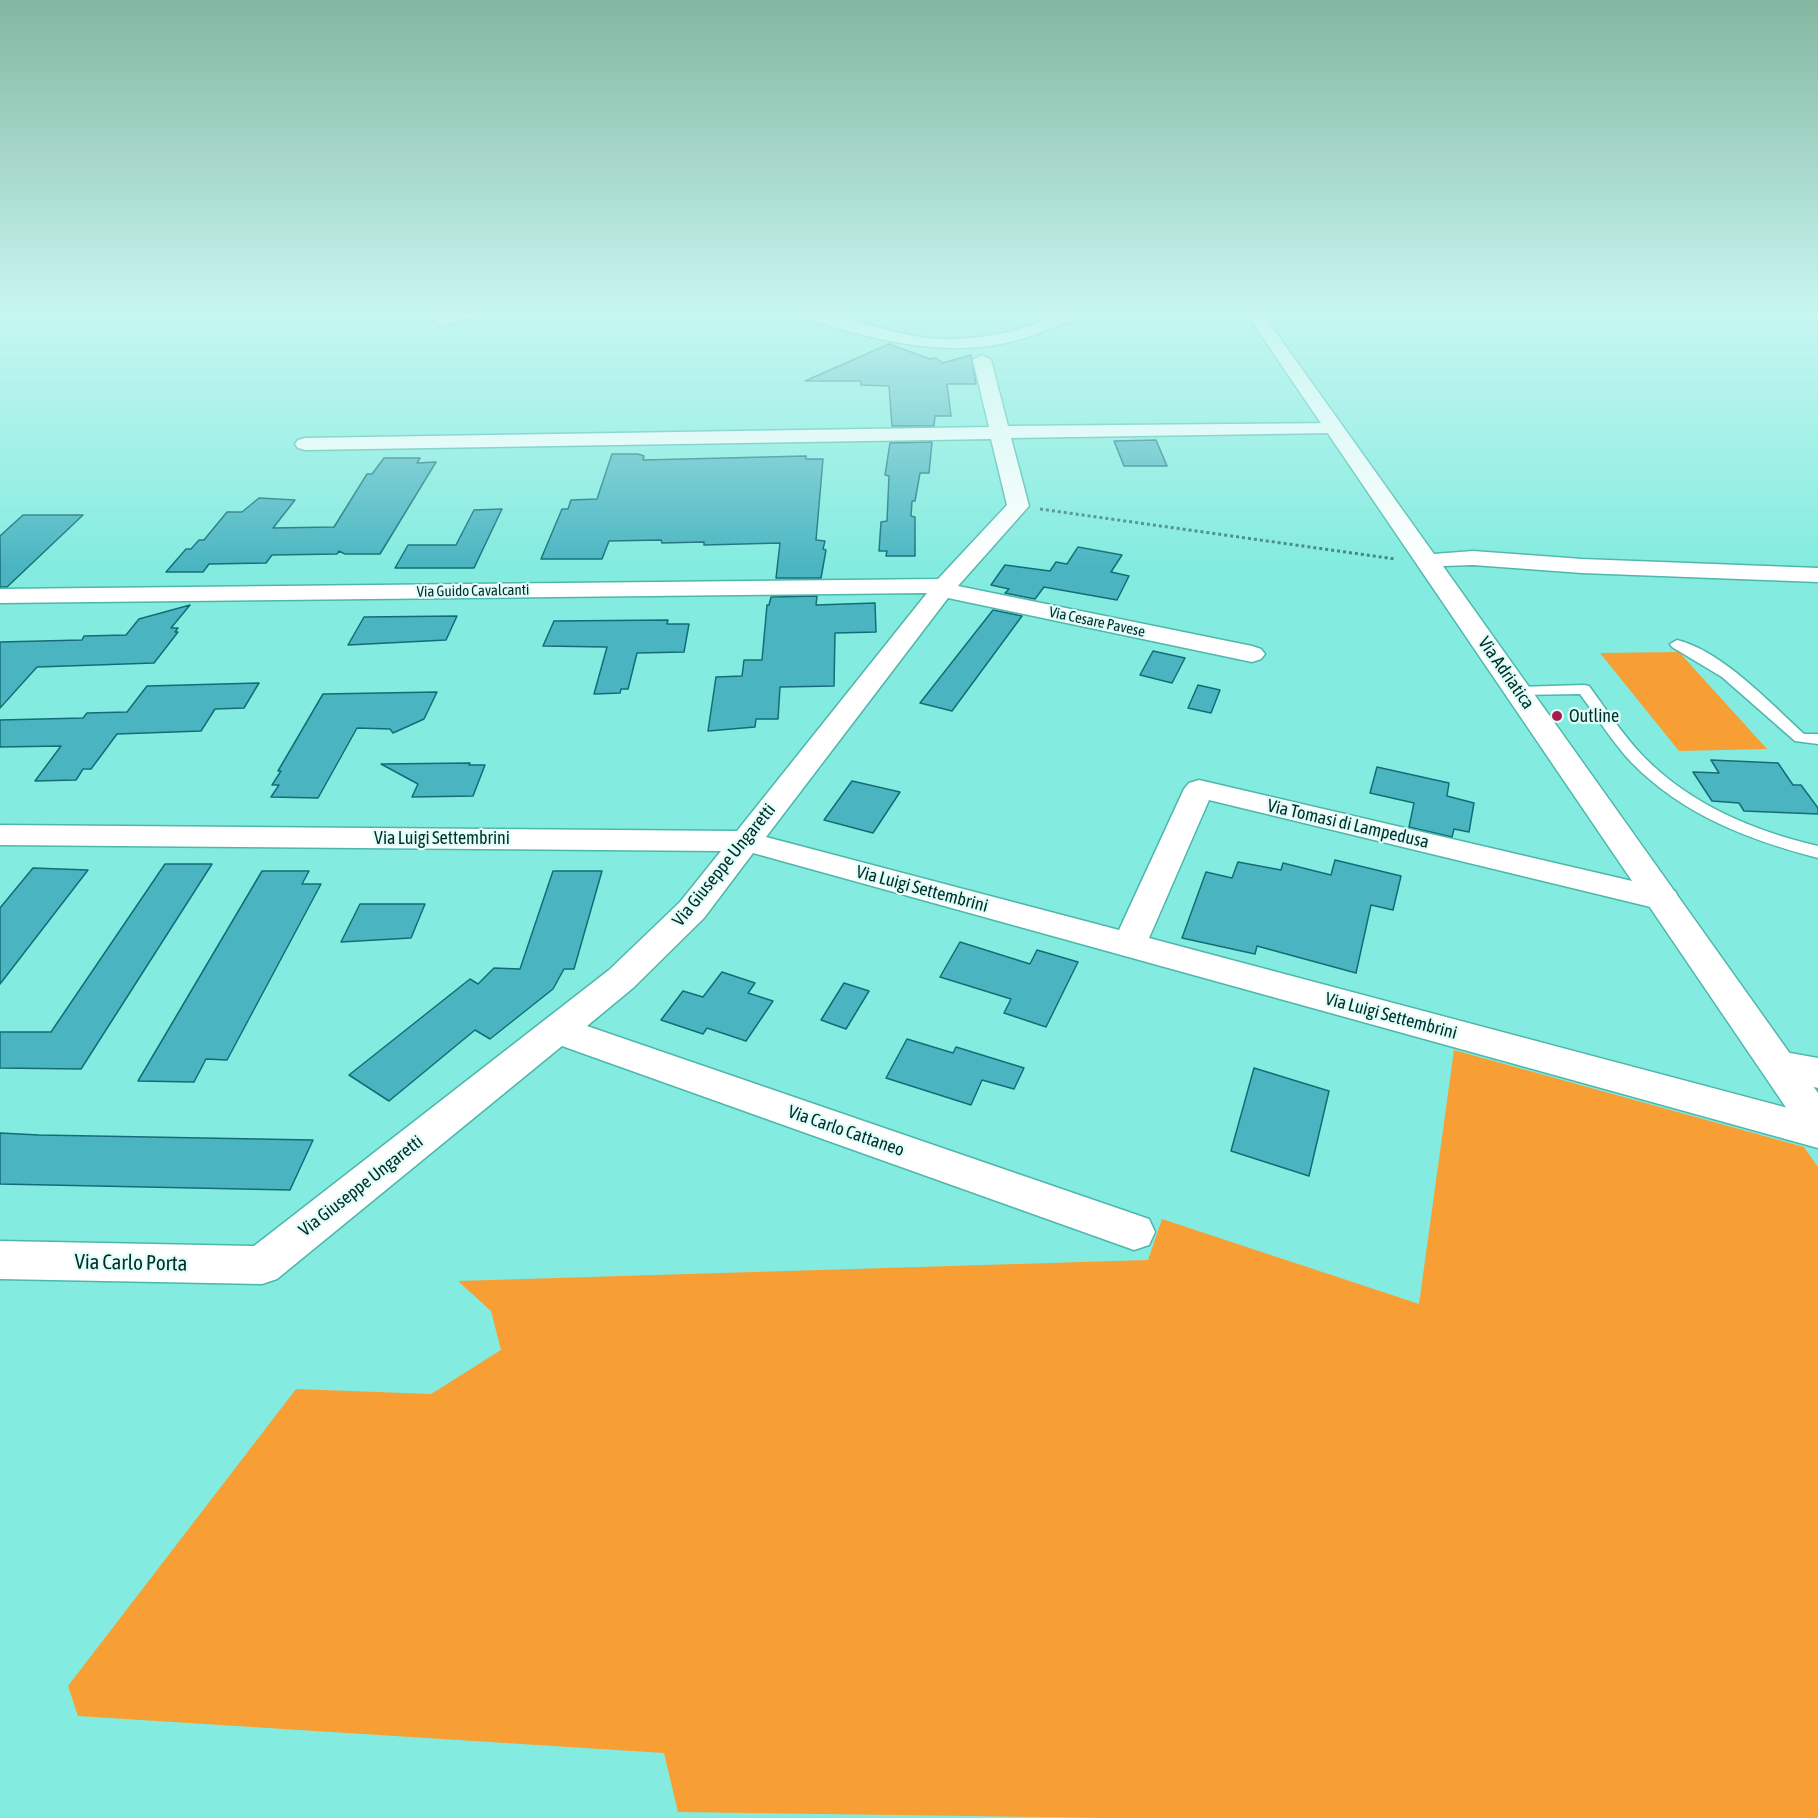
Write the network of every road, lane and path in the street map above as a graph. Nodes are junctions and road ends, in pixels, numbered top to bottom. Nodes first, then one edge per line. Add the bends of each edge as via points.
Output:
1 (991, 398) edge
2 (1312, 398) edge
3 (1332, 427) junction
4 (1000, 432) junction
5 (305, 444) dead end
6 (1018, 506) junction
7 (1395, 518) junction
8 (1426, 562) junction
9 (1480, 572) junction
10 (1818, 575) edge
11 (944, 588) junction
12 (0, 596) edge
13 (1464, 614) junction
14 (1677, 644) dead end
15 (1252, 654) dead end
16 (1518, 691) junction
17 (1818, 739) edge
18 (0, 835) edge
19 (745, 841) junction
20 (1818, 852) edge
21 (1663, 899) junction
22 (1130, 945) junction
23 (558, 1029) junction
24 (1779, 1065) junction
25 (1818, 1073) edge
26 (1818, 1123) edge
27 (1818, 1132) edge
28 (1134, 1233) dead end
29 (0, 1260) edge
30 (262, 1264) joint

1 - 4 street
2 - 3 street, Via Adriatica
3 - 4 street
3 - 7 street, Via Adriatica
4 - 5 street
4 - 6 street
6 - 8 path
6 - 11 street, Via Giuseppe Ungaretti
7 - 8 street, Via Adriatica
7 - 9 street
8 - 9 street
8 - 13 street, Via Adriatica
9 - 10 street via 1547,564
9 - 13 street via 1466,590
11 - 12 street, Via Guido Cavalcanti
11 - 15 street, Via Cesare Pavese
11 - 19 street, Via Giuseppe Ungaretti
13 - 16 street, Via Adriatica
14 - 17 lane via 1719,668 1800,738
16 - 20 lane via 1584,689 1637,759 1675,792 1734,825
16 - 21 street, Via Adriatica
18 - 19 street, Via Luigi Settembrini
19 - 22 street, Via Luigi Settembrini
19 - 23 street, Via Giuseppe Ungaretti via 692,910 621,979
21 - 22 street, Via Tomasi di Lampedusa via 1199,789
21 - 24 street, Via Adriatica
22 - 27 street, Via Luigi Settembrini
23 - 28 street, Via Carlo Cattaneo
23 - 30 street, Via Giuseppe Ungaretti
24 - 25 street
24 - 26 street, Via Adriatica
29 - 30 street, Via Carlo Porta

